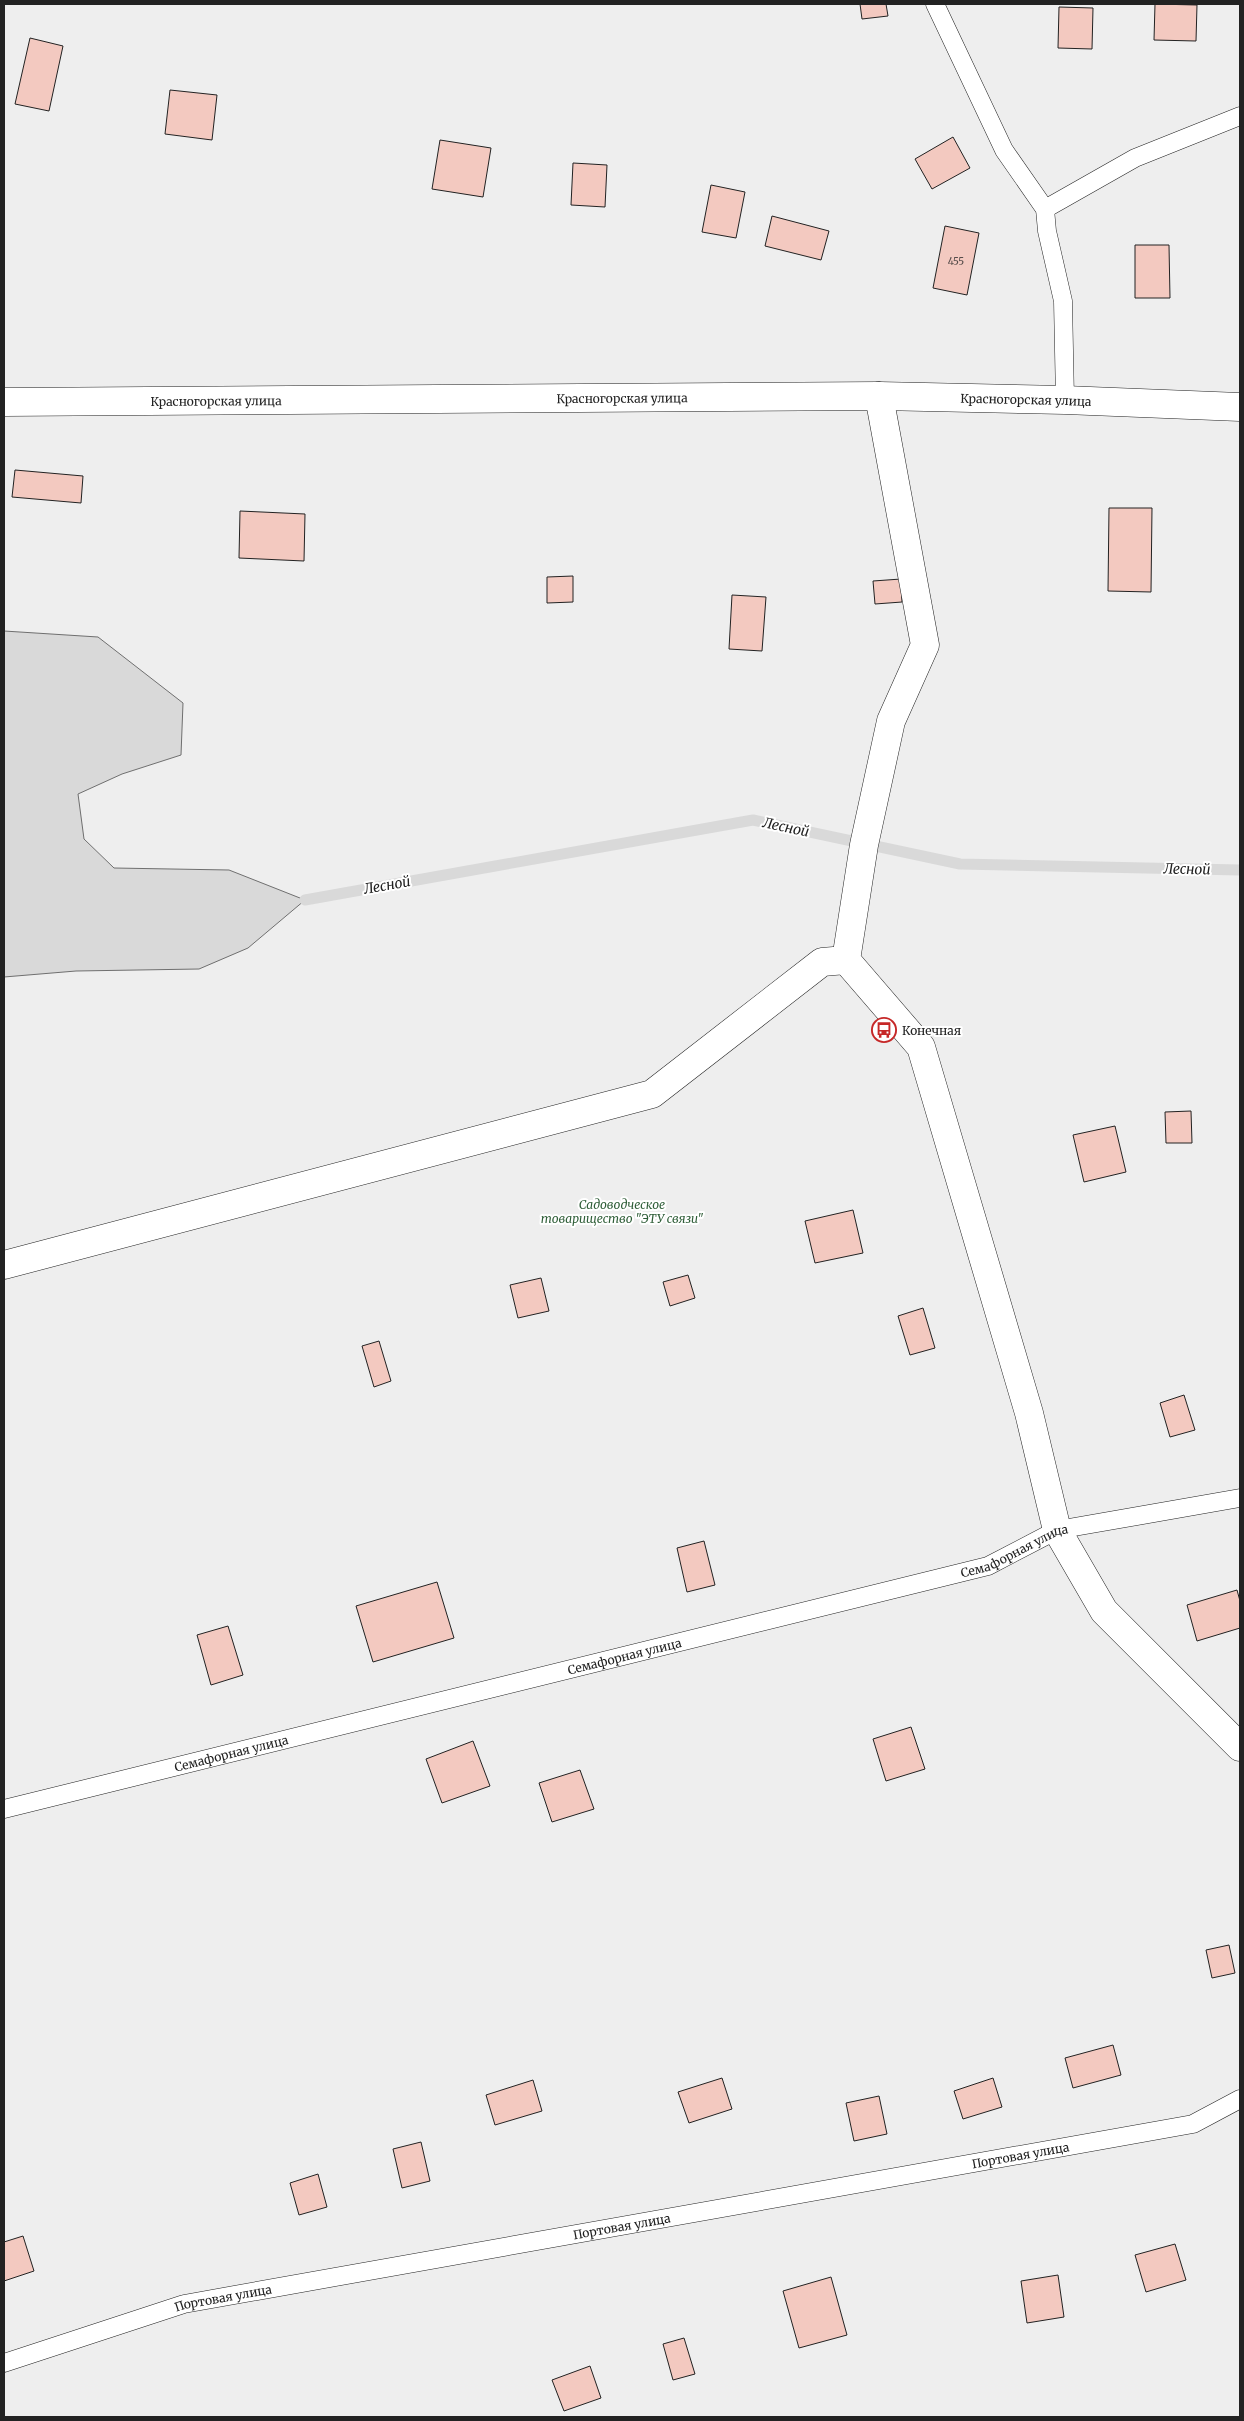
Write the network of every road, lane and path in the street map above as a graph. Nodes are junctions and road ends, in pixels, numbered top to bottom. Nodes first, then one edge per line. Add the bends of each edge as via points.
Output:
1 (935, 4) edge
2 (1240, 116) edge
3 (1045, 209) junction
4 (879, 396) junction
5 (1065, 400) junction
6 (4, 402) edge
7 (1240, 407) edge
8 (846, 960) junction
9 (4, 1265) edge
10 (1240, 1498) edge
11 (1057, 1530) junction
12 (1240, 1747) edge
13 (4, 1810) edge
14 (1240, 2099) edge
15 (4, 2363) edge

1 - 3 lane via 1004,150
2 - 3 lane via 1135,158
3 - 5 lane via 1063,301
4 - 5 street, Красногорская улица
4 - 6 street, Красногорская улица
4 - 8 street via 925,646 891,721 864,845
5 - 7 street, Красногорская улица
8 - 9 street via 822,962 652,1094
8 - 11 street via 921,1047 1029,1414
10 - 11 lane, Семафорная улица
11 - 12 street via 1104,1611
11 - 13 lane, Семафорная улица via 988,1566
14 - 15 lane, Портовая улица via 1193,2124 184,2304

